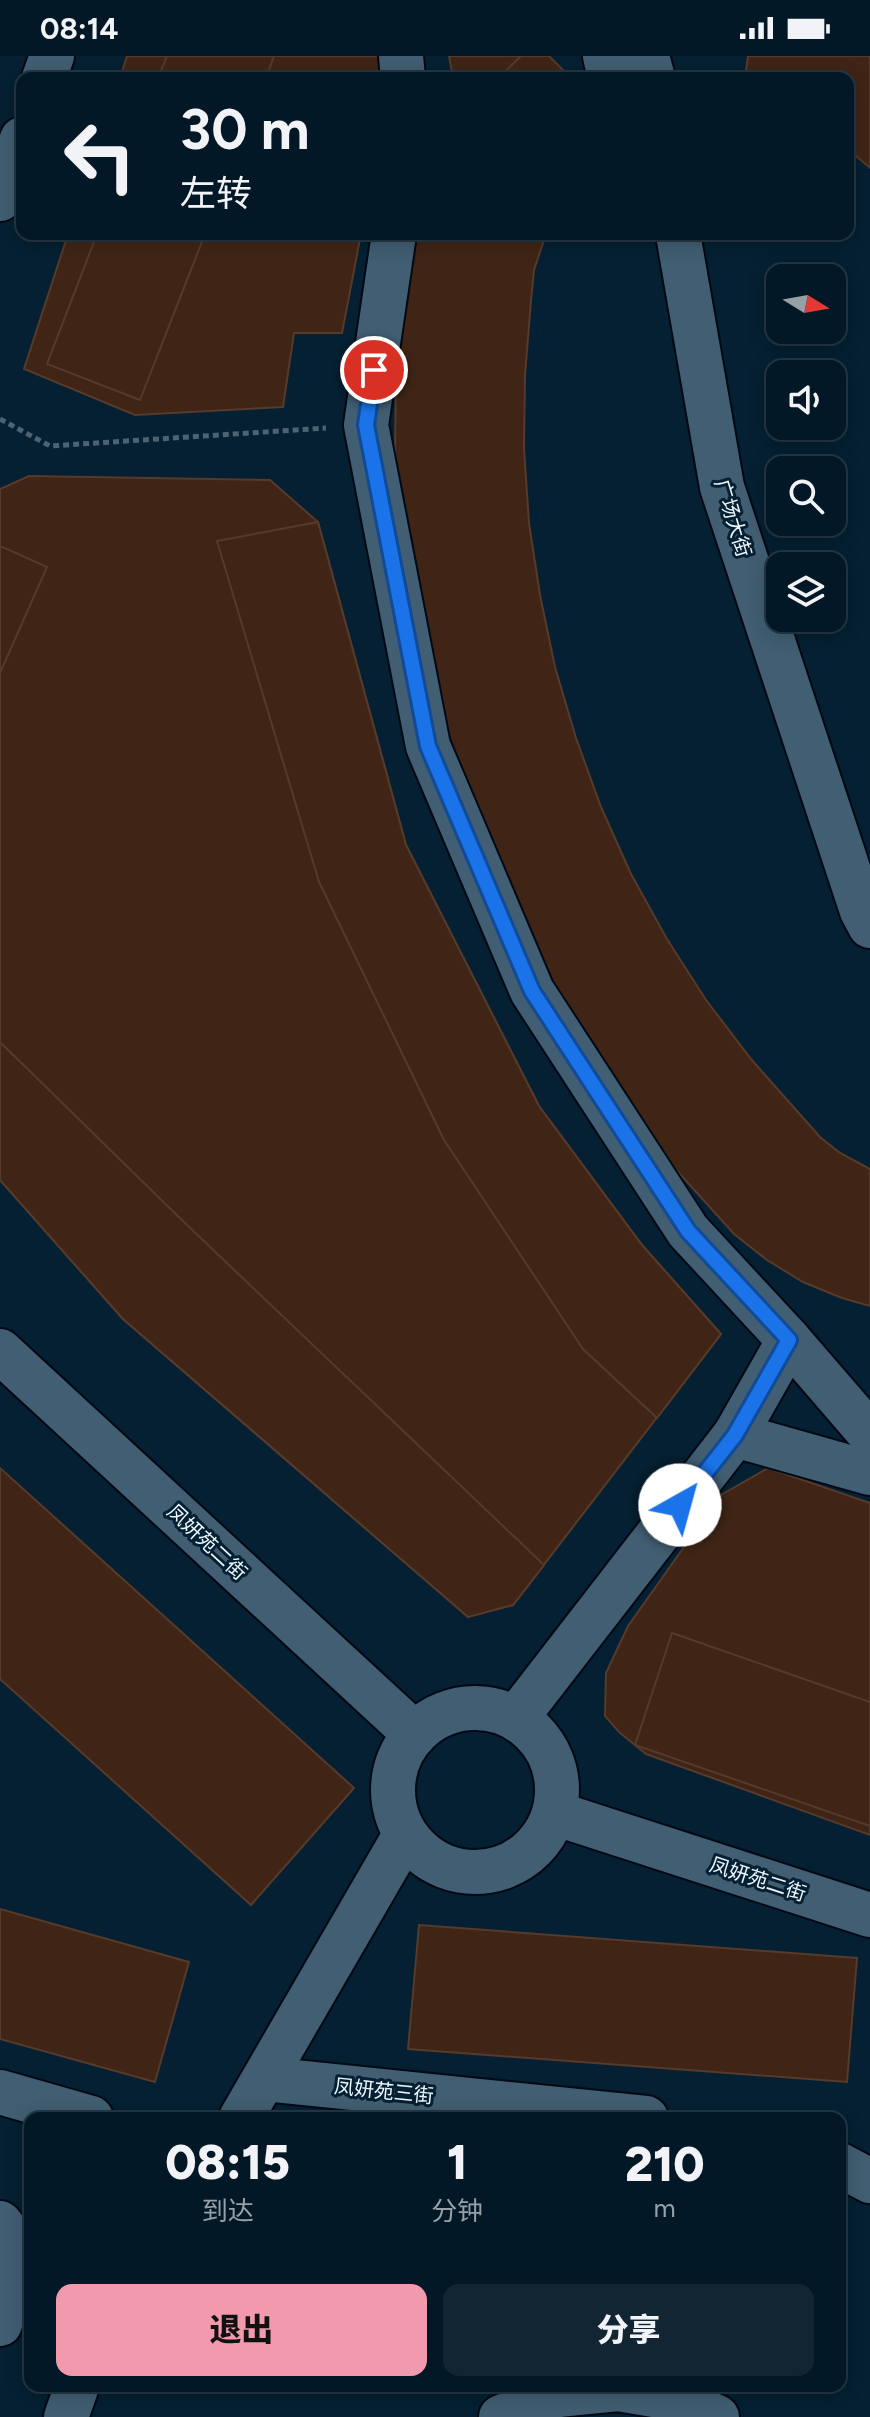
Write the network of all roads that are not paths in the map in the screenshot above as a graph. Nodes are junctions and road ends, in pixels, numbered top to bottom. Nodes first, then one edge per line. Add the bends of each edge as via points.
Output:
1 (16, 155) edge
2 (0, 199) edge
3 (393, 240) edge
4 (678, 240) edge
5 (870, 926) edge
6 (789, 1340) junction
7 (0, 1351) edge
8 (870, 1434) edge
9 (735, 1435) junction
10 (870, 1473) edge
11 (516, 1718) junction
12 (415, 1734) junction
13 (554, 1813) junction
14 (405, 1835) junction
15 (870, 1915) edge
16 (265, 2079) junction
17 (0, 2092) edge
18 (70, 2112) edge
19 (245, 2112) edge
20 (587, 2112) edge
21 (846, 2168) edge
22 (870, 2181) edge
23 (0, 2223) edge
24 (0, 2324) edge
25 (75, 2392) edge
26 (588, 2392) edge
27 (636, 2392) edge
28 (66, 2417) edge
29 (501, 2417) edge
30 (717, 2417) edge

1 - 2 street
3 - 6 street via 366,425 428,746 532,991 688,1231
4 - 5 street, 广场大街 via 722,487
6 - 8 street
6 - 9 street
7 - 12 street, 凤妍苑二街
9 - 10 street
9 - 11 street
11 - 12 street via 490,1709 463,1708 436,1717
11 - 13 street via 551,1758 557,1785
12 - 14 street via 399,1757 392,1783 394,1810
13 - 14 street via 543,1837 524,1857 500,1869 473,1873 447,1868 423,1855
13 - 15 street, 凤妍苑二街
14 - 16 street
16 - 19 street
16 - 20 street, 凤妍苑三街
17 - 18 street
21 - 22 street
23 - 24 street via 10,2235 16,2267
25 - 28 street
26 - 29 street via 558,2395
27 - 30 street via 677,2399

